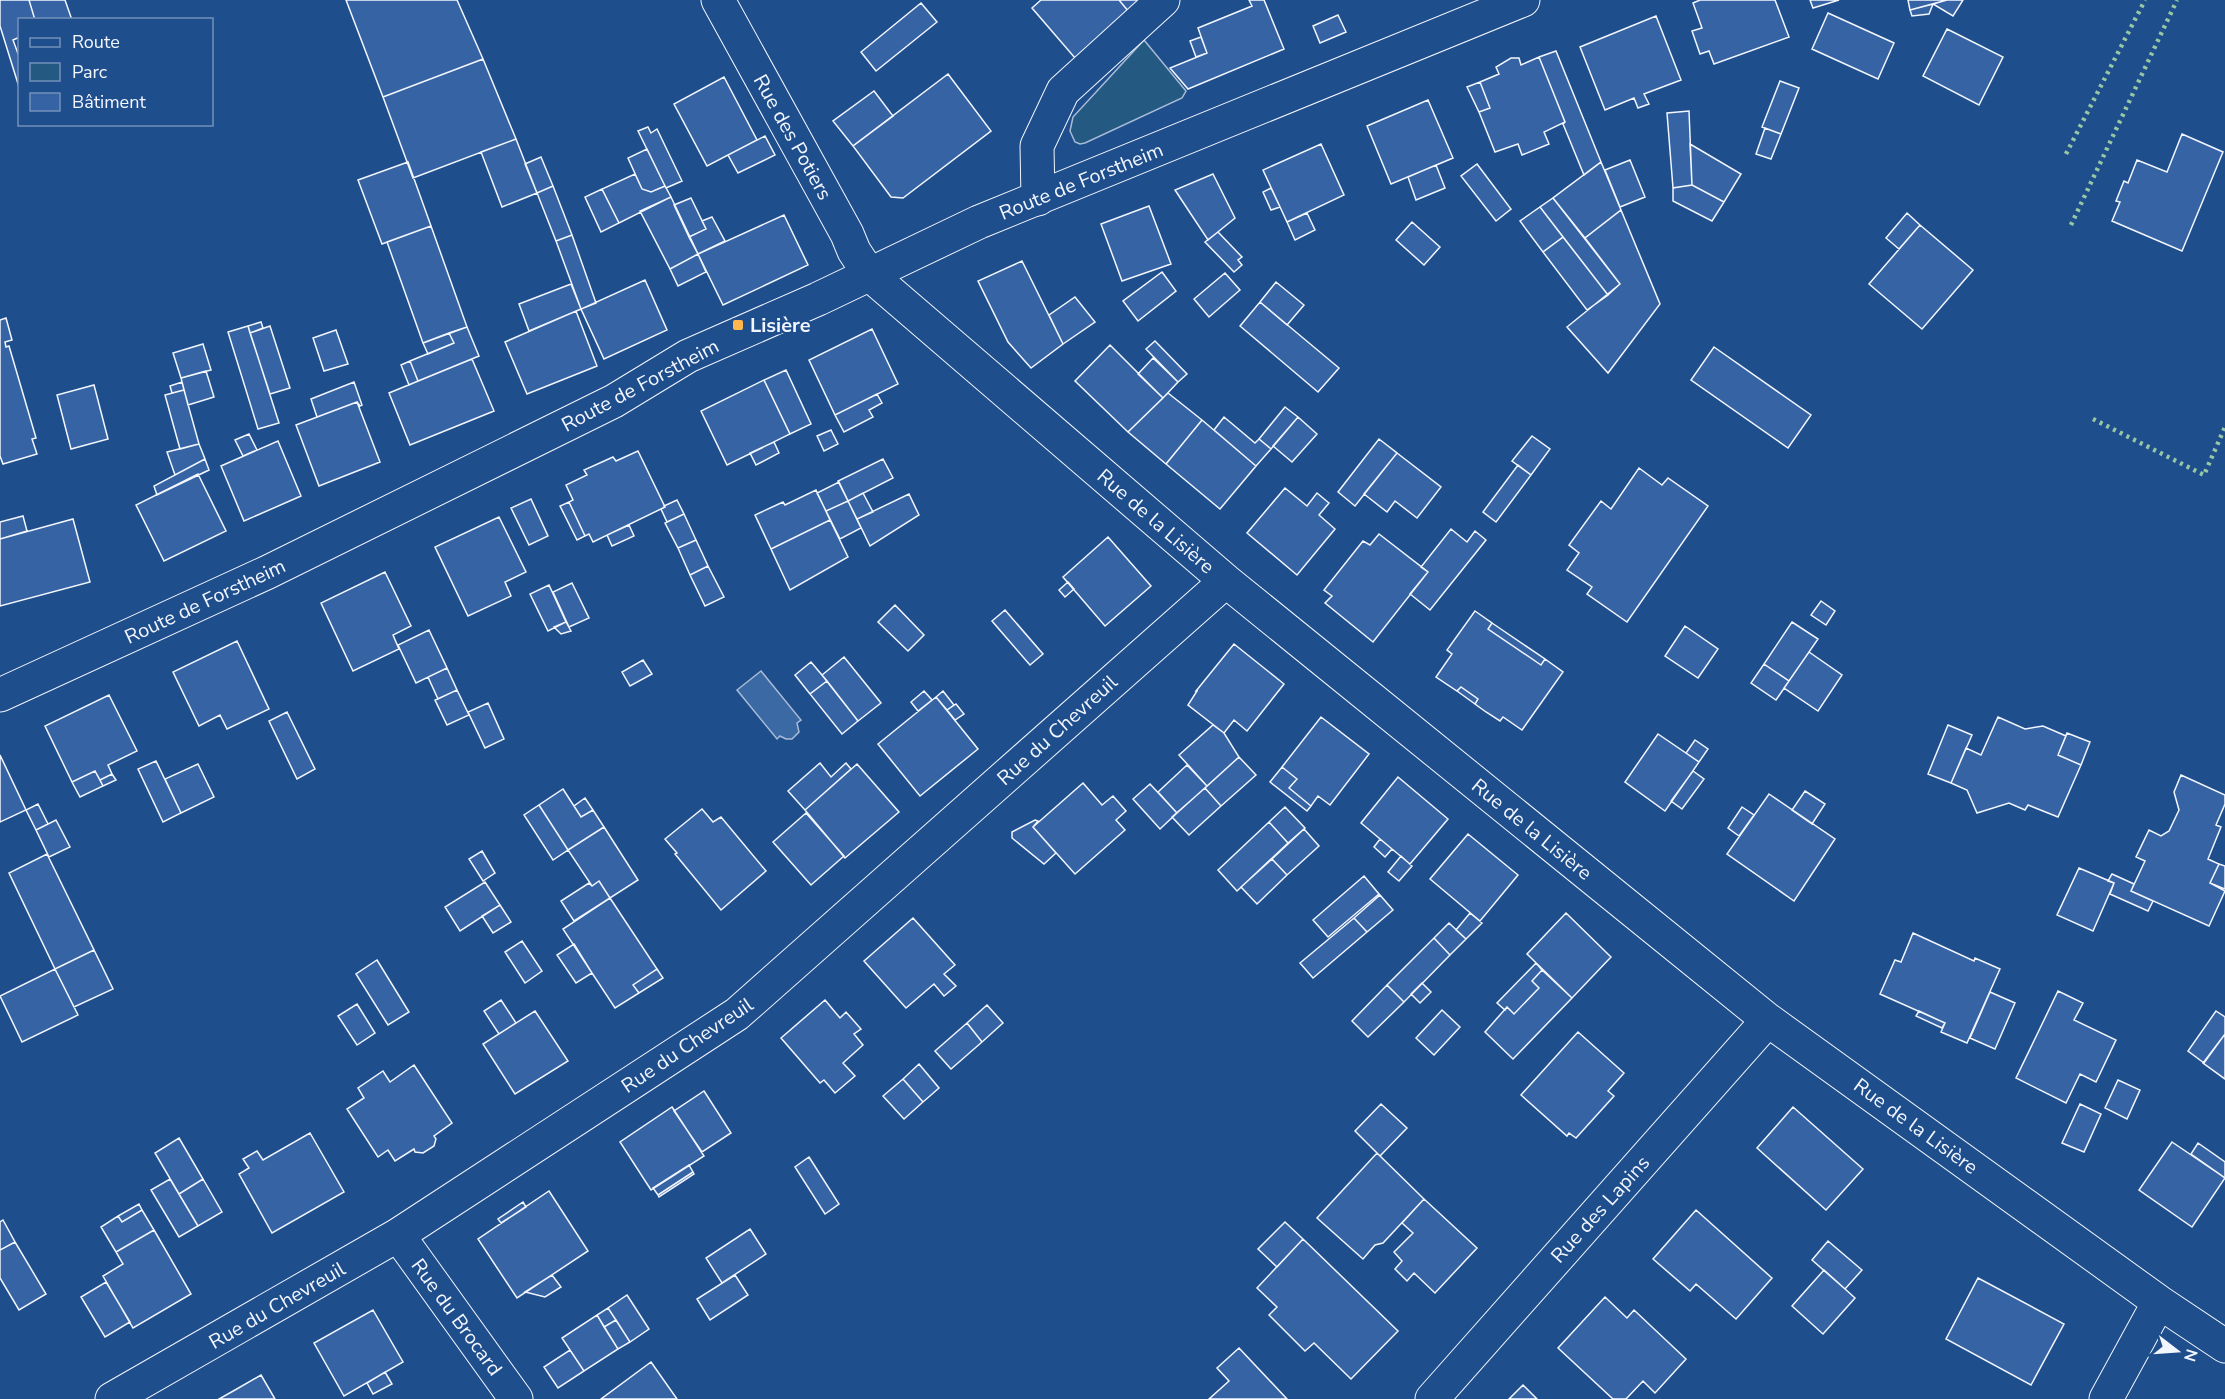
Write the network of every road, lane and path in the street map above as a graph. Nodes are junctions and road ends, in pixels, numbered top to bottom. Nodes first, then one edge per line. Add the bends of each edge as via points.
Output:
1 (718, 0) edge
2 (1164, 0) edge
3 (1523, 0) edge
4 (1038, 198) junction
5 (869, 274) junction
6 (1226, 581) junction
7 (0, 696) edge
8 (1768, 1020) junction
9 (398, 1235) junction
10 (2159, 1302) junction
11 (2225, 1346) edge
12 (112, 1399) edge
13 (516, 1399) edge
14 (1432, 1399) edge
15 (2106, 1399) edge

1 - 5 street, Rue des Potiers
2 - 4 street via 1063,91 1037,146
3 - 4 street, Route de Forstheim
4 - 5 street, Route de Forstheim
5 - 6 street, Rue de la Lisière
5 - 7 street, Route de Forstheim via 688,356 614,401 268,572
6 - 8 street, Rue de la Lisière
6 - 9 street, Rue du Chevreuil via 737,1014
8 - 10 street, Rue de la Lisière
8 - 14 street, Rue des Lapins
9 - 12 street, Rue du Chevreuil
9 - 13 street, Rue du Brocard
10 - 11 street, Rue de la Lisière
10 - 15 street

